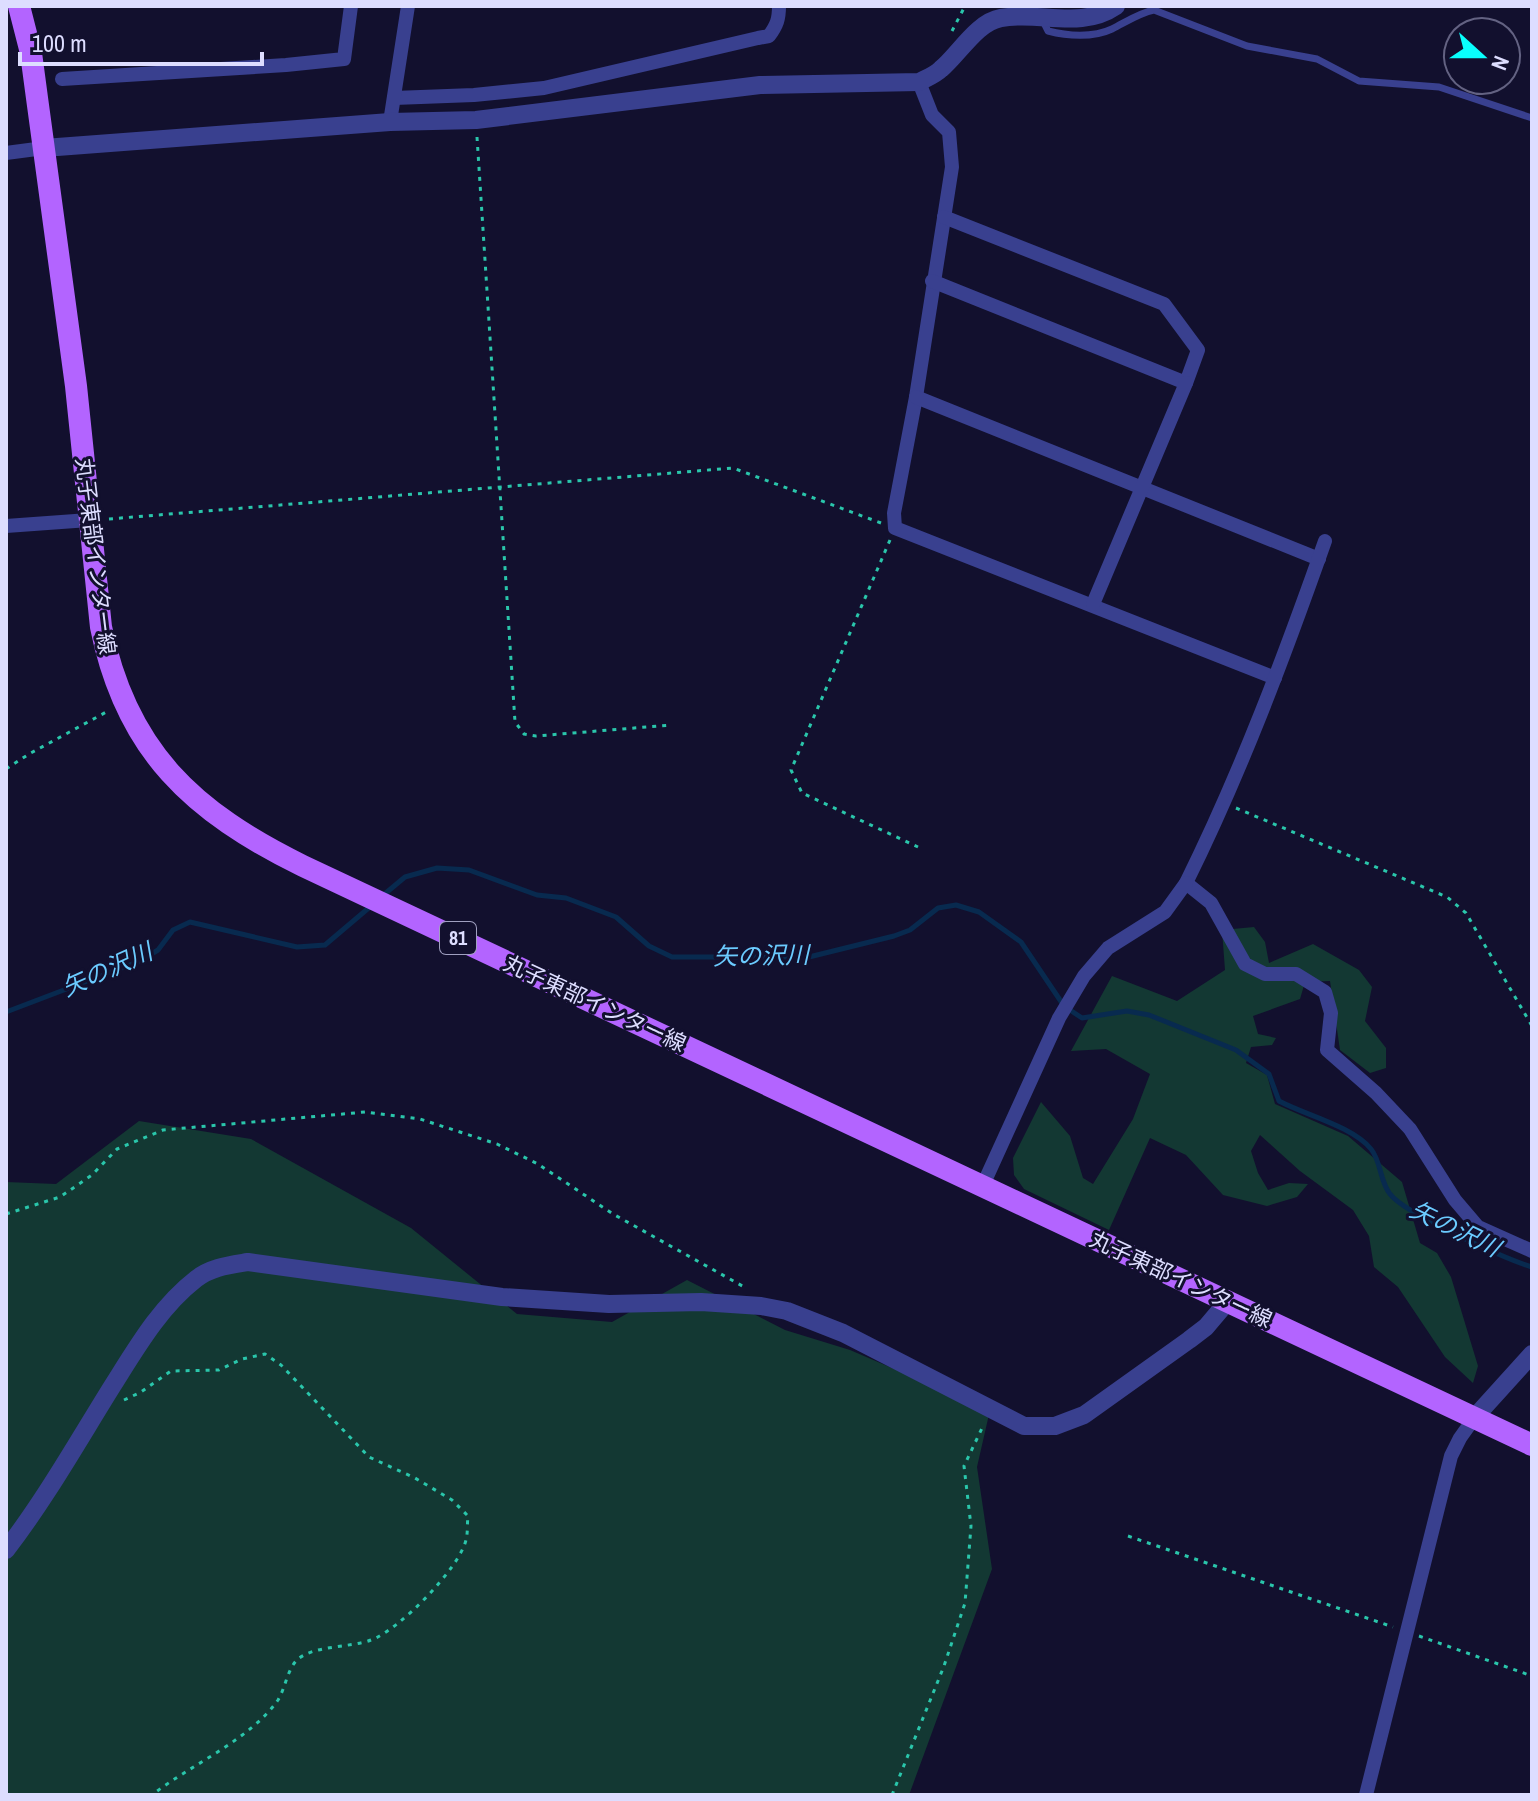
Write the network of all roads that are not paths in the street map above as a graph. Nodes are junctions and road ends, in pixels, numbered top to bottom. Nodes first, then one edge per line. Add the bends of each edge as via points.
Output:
1 (19, 6) edge
2 (351, 6) edge
3 (408, 6) edge
4 (779, 6) edge
5 (1116, 6) edge
6 (1042, 18) junction
7 (62, 79) dead end
8 (919, 82) junction
9 (394, 98) junction
10 (1532, 118) edge
11 (390, 122) junction
12 (44, 148) junction
13 (6, 153) edge
14 (944, 217) junction
15 (932, 281) junction
16 (1186, 383) junction
17 (916, 397) junction
18 (1143, 487) junction
19 (89, 520) junction
20 (6, 526) edge
21 (1325, 541) dead end
22 (1319, 559) junction
23 (1093, 604) junction
24 (1275, 678) junction
25 (1186, 883) junction
26 (983, 1185) junction
27 (1532, 1251) edge
28 (1228, 1301) junction
29 (1532, 1354) edge
30 (1475, 1417) junction
31 (1532, 1445) edge
32 (6, 1550) edge
33 (1366, 1795) edge

1 - 12 main road, 丸子東部インター線 / 81
2 - 7 street via 344,59
3 - 9 street
4 - 9 street via 779,20 769,36 544,88
5 - 6 street via 1069,20
6 - 8 street via 997,18 942,69
6 - 10 lane via 1048,31 1064,36 1107,32 1154,10 1247,46 1317,59 1359,81 1439,87
8 - 11 street via 734,87 476,120
8 - 14 street via 932,115 949,132 952,167
9 - 11 street
11 - 12 street
12 - 13 street
12 - 19 main road, 丸子東部インター線 / 81
14 - 15 street
14 - 16 street via 1164,304 1198,350
15 - 16 street
15 - 17 street
16 - 18 street
17 - 18 street
17 - 23 street via 895,528
18 - 22 street
18 - 23 street
19 - 20 street
19 - 26 main road, 丸子東部インター線 / 81 via 101,627 124,702 153,750 208,809 251,839
21 - 22 street
22 - 24 street
23 - 24 street
24 - 25 street via 1225,804
25 - 26 street via 1165,912 1108,948 1084,976 1059,1018
25 - 27 street via 1211,903 1245,964 1265,974 1296,974 1325,992 1331,1013 1327,1050 1410,1129 1478,1227
26 - 28 main road, 丸子東部インター線 / 81
28 - 30 main road, 丸子東部インター線 / 81
28 - 32 street via 1198,1333 1084,1415 1055,1426 1024,1426 843,1333 787,1311 701,1302 609,1304 502,1297 248,1262 215,1268 183,1291 142,1340
29 - 30 street
30 - 31 main road, 丸子東部インター線 / 81
30 - 33 street via 1451,1456

